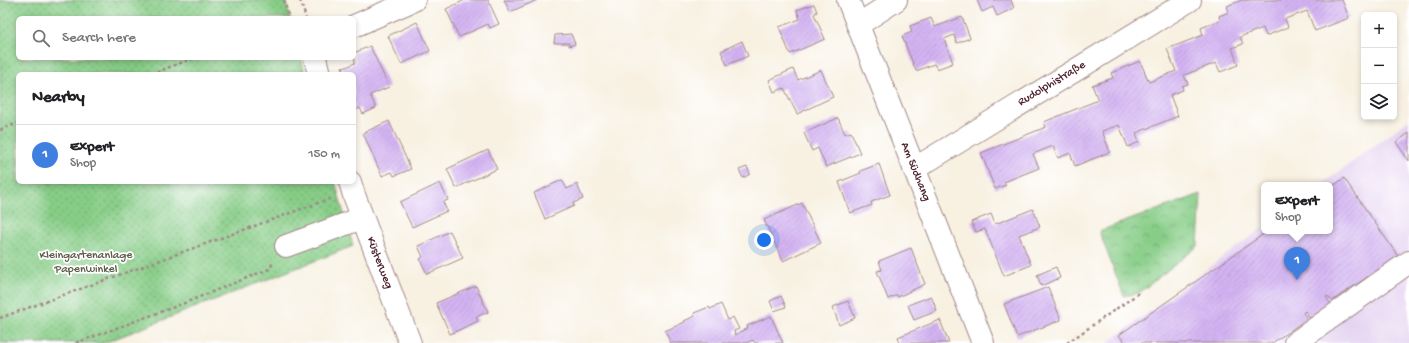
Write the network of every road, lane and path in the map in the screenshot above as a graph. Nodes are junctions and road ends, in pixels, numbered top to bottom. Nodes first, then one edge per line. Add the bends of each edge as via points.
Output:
1 (284, 0) edge
2 (300, 0) edge
3 (414, 0) edge
4 (848, 0) edge
5 (896, 0) edge
6 (1190, 0) edge
7 (288, 16) edge
8 (306, 16) edge
9 (356, 25) edge
10 (858, 25) junction
11 (189, 60) edge
12 (316, 60) edge
13 (156, 72) edge
14 (318, 72) edge
15 (16, 124) edge
16 (0, 130) edge
17 (914, 169) junction
18 (352, 189) edge
19 (296, 210) junction
20 (298, 214) dead end
21 (362, 218) junction
22 (286, 246) joint
23 (1409, 262) edge
24 (1138, 293) dead end
25 (0, 318) edge
26 (76, 343) edge
27 (410, 343) edge
28 (983, 343) edge
29 (1067, 343) edge
30 (1295, 343) edge

1 - 7 path
2 - 8 path
3 - 9 street
4 - 10 street, Am Südhang
5 - 10 street
6 - 17 street, Rudolphistraße
10 - 17 street, Am Südhang
11 - 13 path
12 - 14 street
15 - 16 path
17 - 28 street, Am Südhang
18 - 19 path
18 - 21 street, Küsterweg
19 - 20 path
19 - 25 path
21 - 22 street
21 - 27 street, Küsterweg
22 - 26 path via 269,269
23 - 30 street
24 - 29 path

